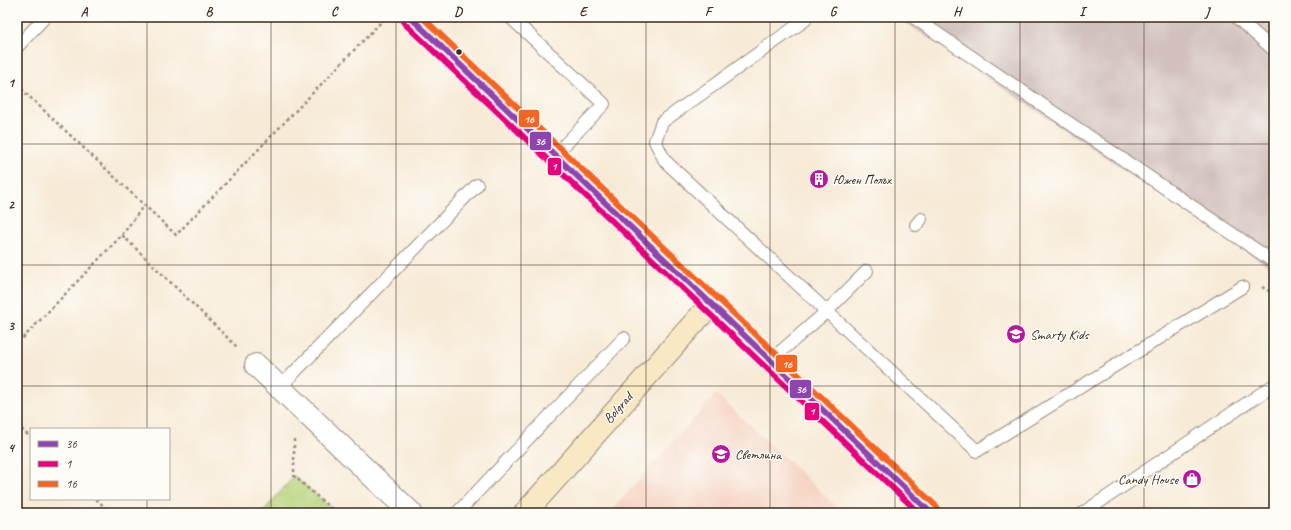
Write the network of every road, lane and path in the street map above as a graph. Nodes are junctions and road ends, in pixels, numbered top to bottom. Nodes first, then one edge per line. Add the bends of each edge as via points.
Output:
1 (45, 17) edge
2 (386, 17) edge
3 (410, 17) edge
4 (510, 17) edge
5 (913, 17) edge
6 (1236, 17) edge
7 (805, 20) dead end
8 (17, 47) edge
9 (1274, 50) edge
10 (17, 84) edge
11 (555, 155) junction
12 (476, 186) dead end
13 (144, 205) junction
14 (122, 235) junction
15 (1274, 262) edge
16 (867, 271) dead end
17 (1242, 287) dead end
18 (711, 304) junction
19 (826, 312) junction
20 (17, 338) edge
21 (624, 338) dead end
22 (771, 360) junction
23 (256, 365) joint
24 (1274, 385) edge
25 (287, 394) junction
26 (17, 425) edge
27 (30, 437) edge
28 (97, 500) edge
29 (111, 513) edge
30 (336, 513) edge
31 (411, 513) edge
32 (457, 513) edge
33 (525, 513) edge
34 (931, 513) edge
35 (1084, 513) edge

1 - 8 lane
2 - 13 path via 176,235
3 - 11 street
4 - 11 lane via 604,104
5 - 15 lane
6 - 9 lane
7 - 19 lane via 662,122 655,141 665,161
10 - 13 path
11 - 18 street
12 - 25 lane
13 - 14 path
14 - 20 path via 22,339
14 - 23 path
16 - 19 lane
17 - 19 lane via 977,451
18 - 22 street
18 - 33 street, Bolgrad
19 - 22 lane
21 - 32 lane
22 - 34 street
23 - 25 street
24 - 35 lane
25 - 30 path via 294,476
25 - 31 street
26 - 27 path
28 - 29 path

